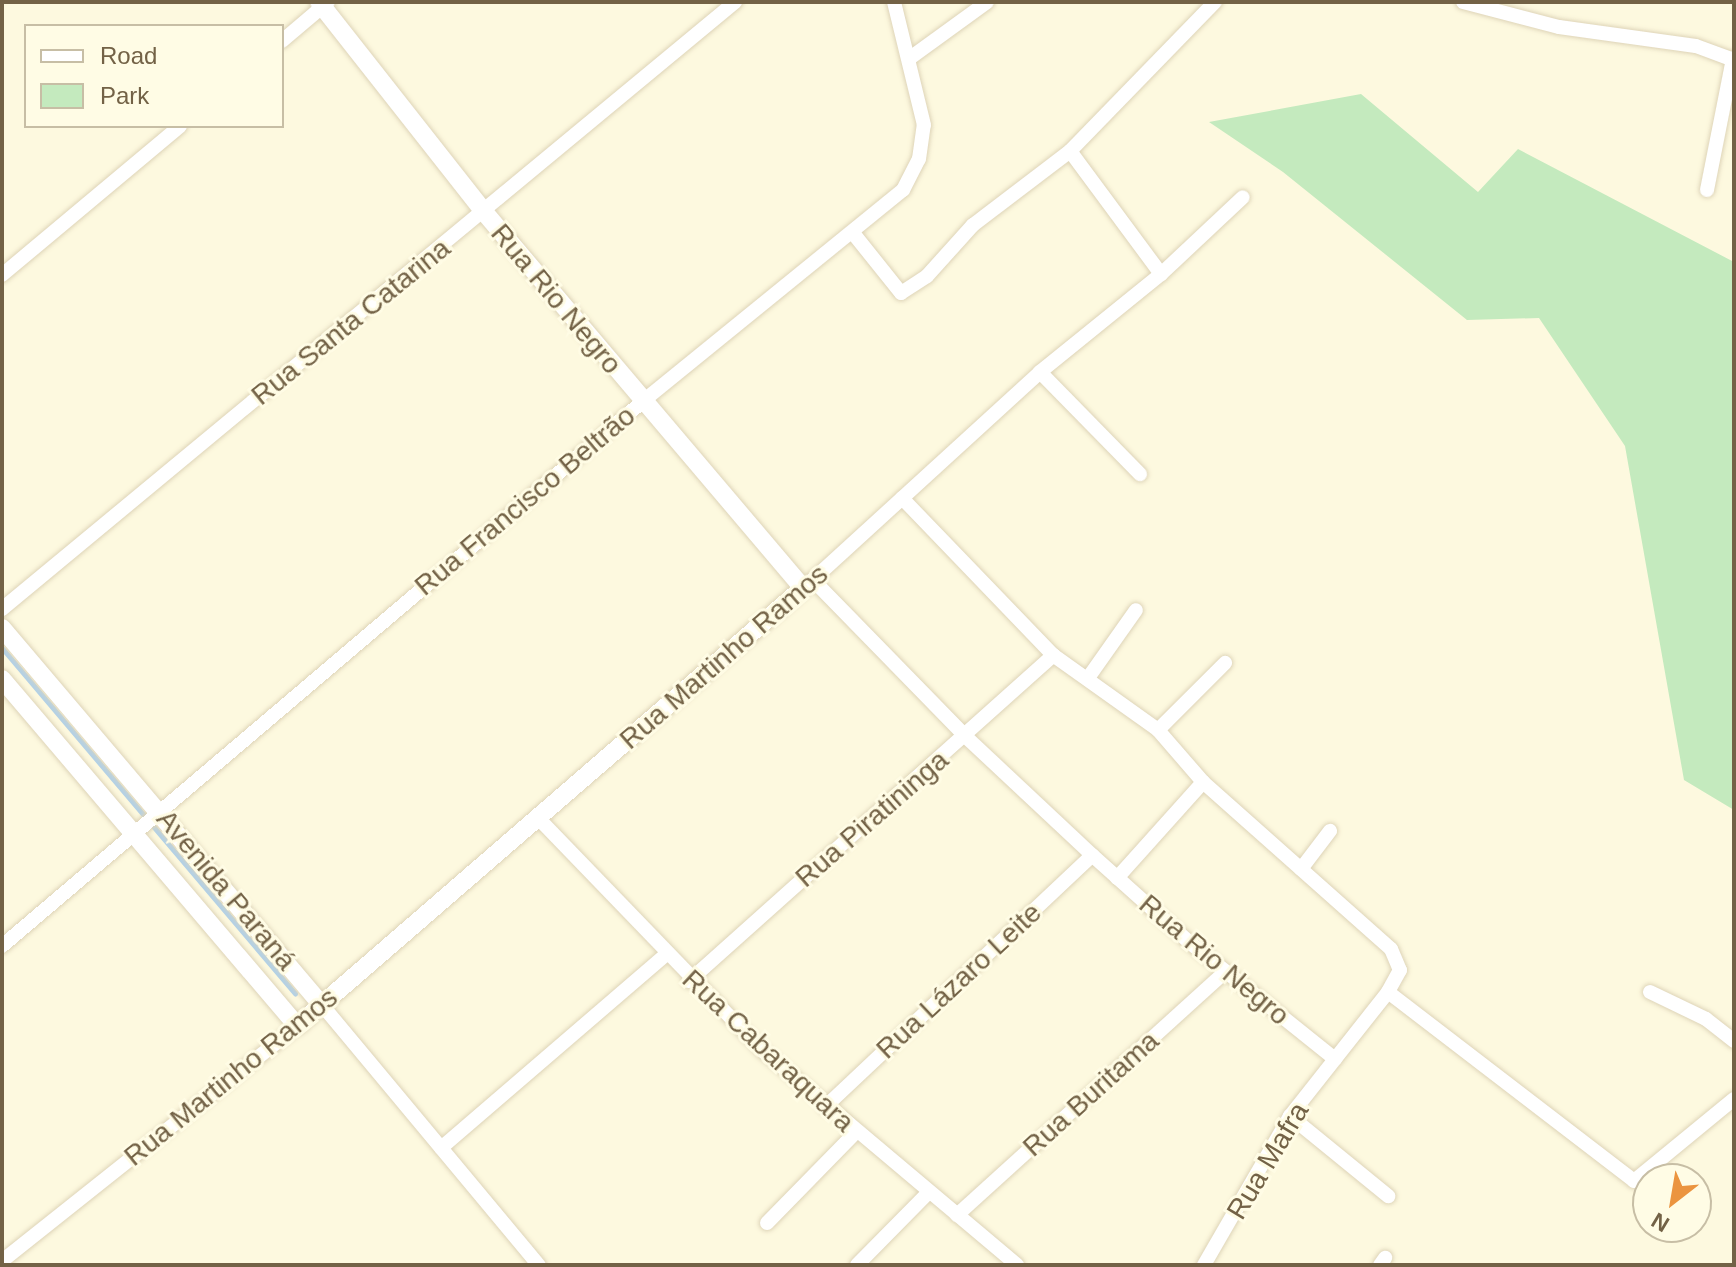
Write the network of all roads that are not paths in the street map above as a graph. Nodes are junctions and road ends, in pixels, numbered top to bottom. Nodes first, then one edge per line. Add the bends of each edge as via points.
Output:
1 (735, 2) edge
2 (894, 2) edge
3 (987, 2) edge
4 (1215, 2) edge
5 (1463, 2) edge
6 (1505, 2) edge
7 (323, 4) edge
8 (1484, 10) junction
9 (284, 39) edge
10 (910, 58) junction
11 (1733, 59) edge
12 (178, 128) edge
13 (1070, 151) junction
14 (1707, 190) dead end
15 (1243, 197) dead end
16 (485, 213) junction
17 (853, 233) junction
18 (1161, 274) junction
19 (2, 275) edge
20 (1040, 372) junction
21 (642, 402) junction
22 (1140, 474) dead end
23 (902, 498) junction
24 (808, 584) junction
25 (2, 609) edge
26 (1136, 610) dead end
27 (2, 628) edge
28 (1053, 655) junction
29 (1225, 663) dead end
30 (1088, 678) junction
31 (2, 679) edge
32 (1158, 730) junction
33 (966, 737) junction
34 (1203, 782) junction
35 (154, 814) junction
36 (538, 818) junction
37 (1330, 831) dead end
38 (135, 833) junction
39 (1092, 855) junction
40 (1301, 869) junction
41 (1117, 878) junction
42 (2, 946) edge
43 (665, 955) junction
44 (1225, 972) junction
45 (689, 981) junction
46 (1388, 992) junction
47 (1650, 992) dead end
48 (322, 1005) junction
49 (297, 1026) junction
50 (1734, 1041) edge
51 (1335, 1059) junction
52 (1734, 1099) edge
53 (825, 1107) junction
54 (1290, 1116) junction
55 (855, 1133) junction
56 (441, 1148) junction
57 (929, 1192) junction
58 (1388, 1196) dead end
59 (957, 1215) junction
60 (767, 1223) dead end
61 (2, 1261) edge
62 (539, 1265) edge
63 (857, 1265) edge
64 (1017, 1265) edge
65 (1204, 1265) edge

1 - 16 street, Rua Santa Catarina
2 - 10 street, Rua Francisco Beltrão
3 - 10 street
4 - 13 street
5 - 8 street
6 - 8 street
7 - 9 street
7 - 16 street, Rua Rio Negro
8 - 11 street via 1696,46
10 - 17 street, Rua Francisco Beltrão via 924,125 919,159 903,190
11 - 14 street
12 - 19 street
13 - 17 street via 973,225 927,276 901,293
13 - 18 street
15 - 18 street, Rua Martinho Ramos
16 - 21 street, Rua Rio Negro
16 - 25 street, Rua Santa Catarina
17 - 21 street, Rua Francisco Beltrão
18 - 20 street, Rua Martinho Ramos
20 - 22 street
20 - 23 street, Rua Martinho Ramos
21 - 24 street, Rua Rio Negro
21 - 35 street, Rua Francisco Beltrão
23 - 24 street, Rua Martinho Ramos
23 - 28 street
24 - 33 street, Rua Rio Negro
24 - 36 street, Rua Martinho Ramos
26 - 30 street
27 - 35 street, Avenida Paraná
28 - 30 street
28 - 33 street, Rua Piratininga
29 - 32 street
30 - 32 street
31 - 38 street, Avenida Paraná
32 - 34 street
33 - 39 street, Rua Rio Negro
33 - 45 street, Rua Piratininga
34 - 40 street
34 - 41 street
35 - 38 street, Rua Francisco Beltrão
35 - 48 street, Avenida Paraná
36 - 43 street, Rua Cabaraquara
36 - 48 street, Rua Martinho Ramos
37 - 40 street
38 - 42 street, Rua Francisco Beltrão
38 - 49 street, Avenida Paraná
39 - 41 street, Rua Rio Negro
39 - 53 street, Rua Lázaro Leite
40 - 46 street via 1399,961
41 - 44 street, Rua Rio Negro
43 - 45 street, Rua Cabaraquara
43 - 56 street
44 - 51 street, Rua Rio Negro
44 - 59 street, Rua Buritama
45 - 53 street, Rua Cabaraquara
46 - 51 street
46 - 52 street via 1634,1181
47 - 50 street via 1706,1019
48 - 49 street, Rua Martinho Ramos
48 - 56 street, Avenida Paraná
49 - 61 street, Rua Martinho Ramos
51 - 54 street, Rua Mafra
53 - 55 street, Rua Cabaraquara
54 - 58 street
54 - 65 street, Rua Mafra
55 - 57 street, Rua Cabaraquara
55 - 60 street
56 - 62 street, Avenida Paraná
57 - 59 street, Rua Cabaraquara
57 - 63 street
59 - 64 street, Rua Cabaraquara

